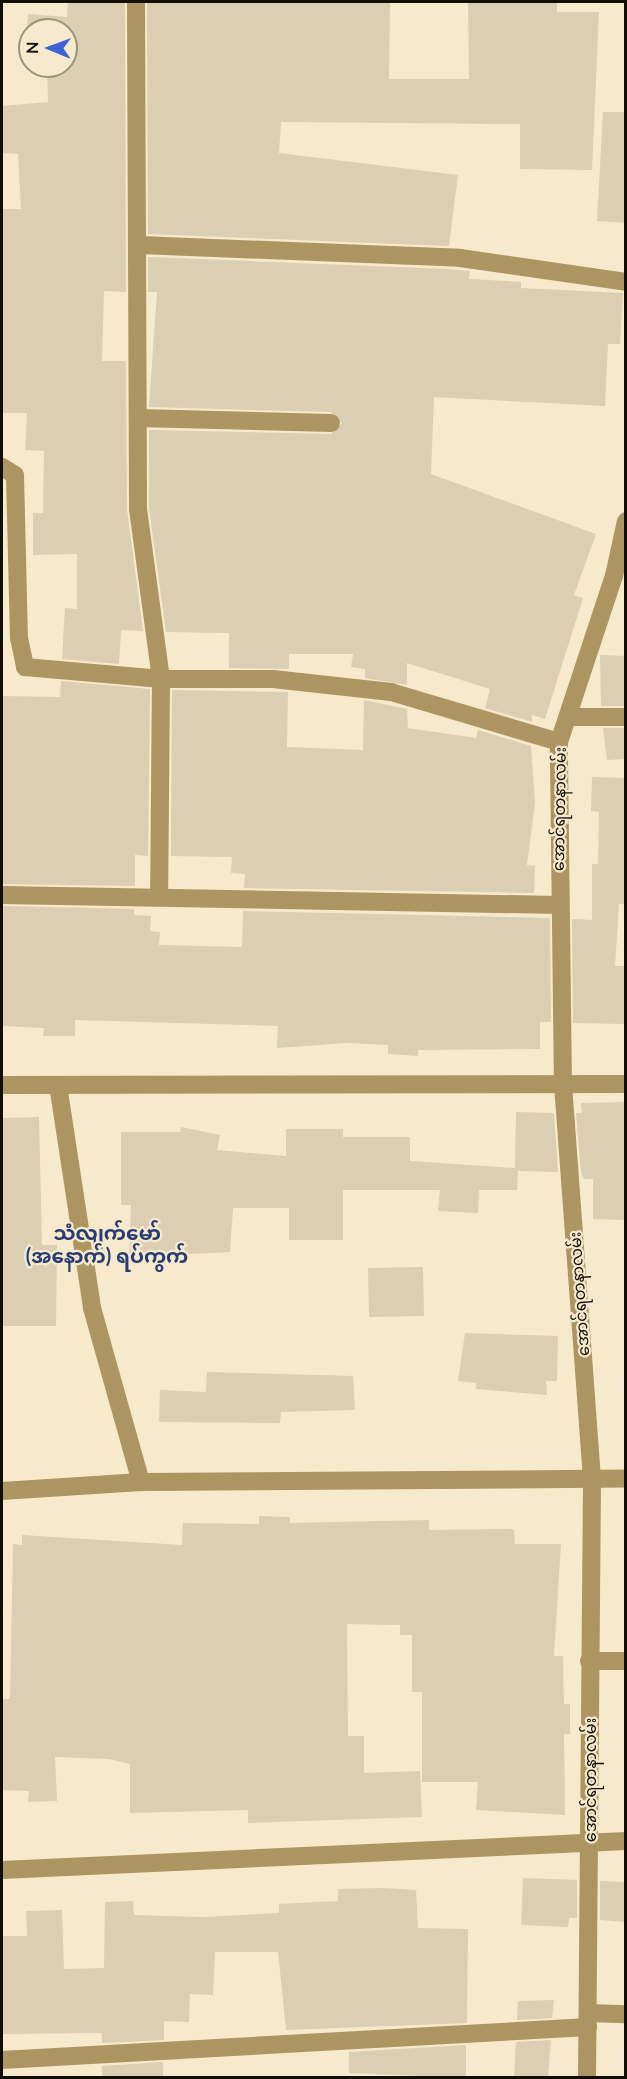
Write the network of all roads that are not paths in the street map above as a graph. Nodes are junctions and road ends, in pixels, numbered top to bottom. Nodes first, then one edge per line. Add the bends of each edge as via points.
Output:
1 (136, 2) edge
2 (140, 245) junction
3 (626, 282) edge
4 (138, 418) junction
5 (331, 423) dead end
6 (2, 467) edge
7 (626, 521) edge
8 (161, 679) junction
9 (568, 717) junction
10 (626, 717) edge
11 (559, 742) junction
12 (2, 895) edge
13 (159, 896) junction
14 (559, 905) junction
15 (626, 1084) edge
16 (2, 1085) edge
17 (58, 1085) junction
18 (563, 1088) junction
19 (592, 1479) junction
20 (626, 1479) edge
21 (141, 1482) junction
22 (2, 1491) edge
23 (589, 1661) junction
24 (626, 1661) edge
25 (591, 1841) junction
26 (626, 1841) edge
27 (2, 1870) edge
28 (626, 2014) edge
29 (588, 2020) junction
30 (2, 2060) edge
31 (587, 2078) edge

1 - 2 street
2 - 3 street via 460,258
2 - 4 street
4 - 5 street
4 - 8 street via 138,509
6 - 8 street via 15,475 22,665 36,672
7 - 9 street, အောင်ရတနာလမ်း via 614,576
8 - 11 street via 273,679 391,692
8 - 13 street
9 - 10 street
9 - 11 street, အောင်ရတနာလမ်း
11 - 14 street, အောင်ရတနာလမ်း
12 - 13 street
13 - 14 street
14 - 18 street, အောင်ရတနာလမ်း
15 - 18 street
16 - 17 street
17 - 18 street via 397,1082
17 - 21 street via 92,1308
18 - 19 street, အောင်ရတနာလမ်း
19 - 20 street
19 - 21 street
19 - 23 street, အောင်ရတနာလမ်း
21 - 22 street
23 - 24 street
23 - 25 street, အောင်ရတနာလမ်း
25 - 26 street
25 - 27 street
25 - 29 street, အောင်ရတနာလမ်း
28 - 29 street
29 - 30 street
29 - 31 street, အောင်ရတနာလမ်း

